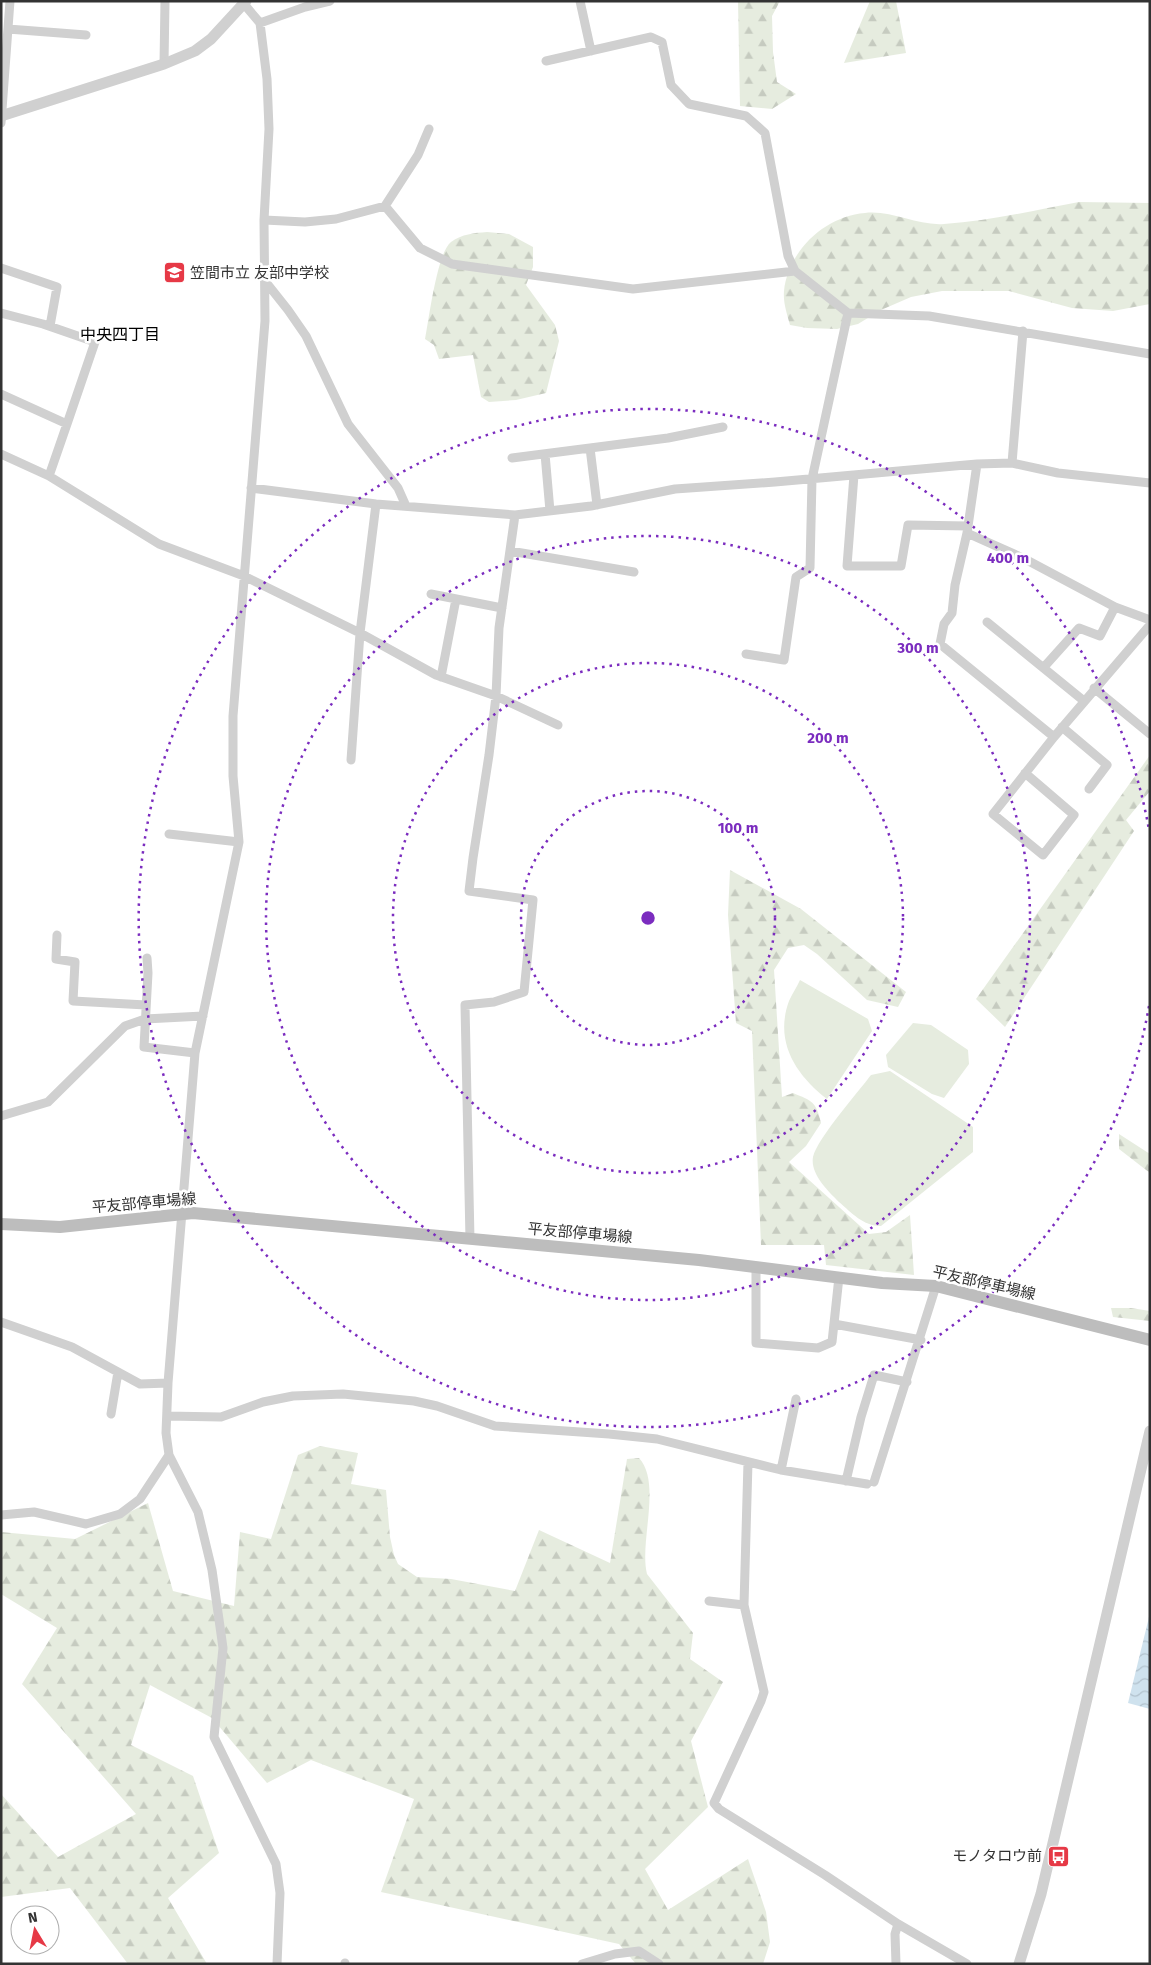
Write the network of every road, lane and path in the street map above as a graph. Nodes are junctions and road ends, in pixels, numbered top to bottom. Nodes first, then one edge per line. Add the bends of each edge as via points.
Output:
1 (10, 1) edge
2 (165, 1) edge
3 (330, 1) edge
4 (580, 1) edge
5 (245, 3) edge
6 (260, 23) junction
7 (8, 29) junction
8 (86, 35) dead end
9 (591, 51) junction
10 (546, 61) dead end
11 (164, 64) junction
12 (2, 118) edge
13 (428, 129) dead end
14 (385, 206) junction
15 (264, 220) junction
16 (1, 268) edge
17 (794, 271) junction
18 (265, 281) junction
19 (1, 313) edge
20 (848, 313) junction
21 (50, 326) junction
22 (1023, 331) junction
23 (1150, 354) edge
24 (1, 394) edge
25 (67, 424) junction
26 (722, 427) dead end
27 (590, 448) junction
28 (1, 454) edge
29 (546, 454) junction
30 (512, 458) dead end
31 (1012, 463) junction
32 (977, 464) junction
33 (854, 475) junction
34 (49, 476) junction
35 (812, 479) junction
36 (1150, 483) edge
37 (251, 488) junction
38 (376, 504) junction
39 (597, 505) junction
40 (406, 506) junction
41 (550, 511) junction
42 (515, 515) junction
43 (968, 530) junction
44 (510, 552) junction
45 (634, 572) dead end
46 (244, 576) junction
47 (431, 594) dead end
48 (456, 599) junction
49 (1115, 607) junction
50 (502, 608) junction
51 (1150, 620) edge
52 (987, 622) dead end
53 (1150, 625) edge
54 (360, 633) junction
55 (746, 654) dead end
56 (1044, 667) junction
57 (441, 677) junction
58 (1094, 688) junction
59 (496, 696) junction
60 (1084, 701) junction
61 (558, 725) dead end
62 (1062, 727) junction
63 (1150, 734) edge
64 (1054, 737) junction
65 (351, 760) dead end
66 (1025, 773) junction
67 (1089, 789) dead end
68 (169, 834) dead end
69 (239, 842) junction
70 (57, 935) dead end
71 (147, 958) dead end
72 (146, 1005) junction
73 (203, 1016) junction
74 (145, 1018) junction
75 (196, 1053) junction
76 (1, 1116) edge
77 (182, 1214) junction
78 (1, 1224) edge
79 (470, 1239) junction
80 (756, 1267) junction
81 (839, 1277) junction
82 (936, 1286) junction
83 (1, 1322) edge
84 (834, 1324) junction
85 (921, 1340) junction
86 (1150, 1340) edge
87 (118, 1372) junction
88 (907, 1382) junction
89 (168, 1383) junction
90 (796, 1399) dead end
91 (111, 1414) dead end
92 (167, 1416) junction
93 (1150, 1431) edge
94 (169, 1455) junction
95 (748, 1462) junction
96 (781, 1470) junction
97 (846, 1481) junction
98 (1, 1515) edge
99 (709, 1601) dead end
100 (744, 1606) junction
101 (898, 1924) junction
102 (277, 1964) edge
103 (582, 1964) edge
104 (659, 1964) edge
105 (896, 1964) edge
106 (967, 1964) edge
107 (1019, 1964) edge

1 - 7 street
2 - 11 street
3 - 6 street
4 - 9 street
5 - 6 street
5 - 11 street via 211,39 195,51
6 - 15 street via 269,129
7 - 8 street
7 - 12 street
9 - 10 street
9 - 17 street via 651,37 662,42 671,85 690,104 746,116 759,126 765,133 788,256
11 - 12 street
13 - 14 street via 418,155
14 - 15 street via 336,219 305,222
14 - 17 street via 420,248 452,264 633,289
15 - 18 street
16 - 21 street via 57,287
17 - 20 street
18 - 37 street via 265,321
18 - 40 street via 306,336 348,424 398,488
19 - 21 street
20 - 22 street via 929,316
20 - 35 street
21 - 25 street via 95,342
22 - 23 street
22 - 31 street
24 - 25 street
25 - 34 street
26 - 27 street
27 - 29 street
27 - 39 street
28 - 34 street
29 - 30 street
29 - 41 street
31 - 32 street
31 - 36 street via 1058,473
32 - 33 street
32 - 43 street
33 - 35 street
33 - 43 street via 846,566 901,566 908,525
34 - 46 street via 159,544
35 - 39 street via 675,489
35 - 55 street via 810,568 796,577 784,660
37 - 38 street
37 - 46 street
38 - 40 street
38 - 54 street
39 - 41 street
40 - 42 street
41 - 42 street
42 - 44 street
43 - 49 street
43 - 64 street via 952,613 944,624 940,644
44 - 45 street
44 - 50 street
46 - 54 street
46 - 69 street via 233,716 233,776
47 - 48 street
48 - 50 street
48 - 57 street
49 - 51 street
49 - 56 street via 1100,636 1079,628
50 - 59 street
52 - 56 street
53 - 58 street
54 - 57 street
54 - 65 street
56 - 60 street
57 - 59 street
58 - 60 street
58 - 63 street
59 - 61 street
59 - 79 street via 469,891 533,900 524,992 494,1002 465,1006
60 - 62 street
62 - 64 street
62 - 67 street via 1107,765
64 - 66 street
66 - 66 street via 993,814 1043,855 1074,815
68 - 69 street
69 - 73 street
70 - 72 street via 56,959 76,962 73,1001
71 - 72 street
72 - 74 street
73 - 74 street
73 - 75 street
74 - 75 street via 144,1047
74 - 76 street via 125,1026 48,1102
75 - 77 street
77 - 78 main road, 平友部停車場線 via 60,1227
77 - 79 main road, 平友部停車場線 via 193,1212
77 - 89 street
79 - 80 main road, 平友部停車場線
80 - 81 main road, 平友部停車場線
80 - 84 street via 756,1343 818,1348 832,1342
81 - 82 main road, 平友部停車場線
81 - 84 street
82 - 85 street
82 - 86 main road, 平友部停車場線
83 - 87 street via 72,1347
84 - 85 street
85 - 88 street
87 - 89 street via 140,1384
87 - 91 street
88 - 97 street via 871,1483
88 - 97 street via 874,1375
89 - 92 street
90 - 96 street
92 - 94 street
92 - 95 street via 221,1417 276,1398 343,1394 414,1401 495,1426 658,1439
93 - 107 street via 1041,1894
94 - 98 street via 140,1499 120,1514 86,1524 34,1512
94 - 102 street via 198,1512 212,1570 223,1648 214,1737 276,1864 280,1893
95 - 96 street
95 - 100 street
96 - 97 street
99 - 100 street
100 - 101 street via 764,1692 714,1803
101 - 105 street
101 - 106 street
103 - 104 street via 615,1954 640,1951

